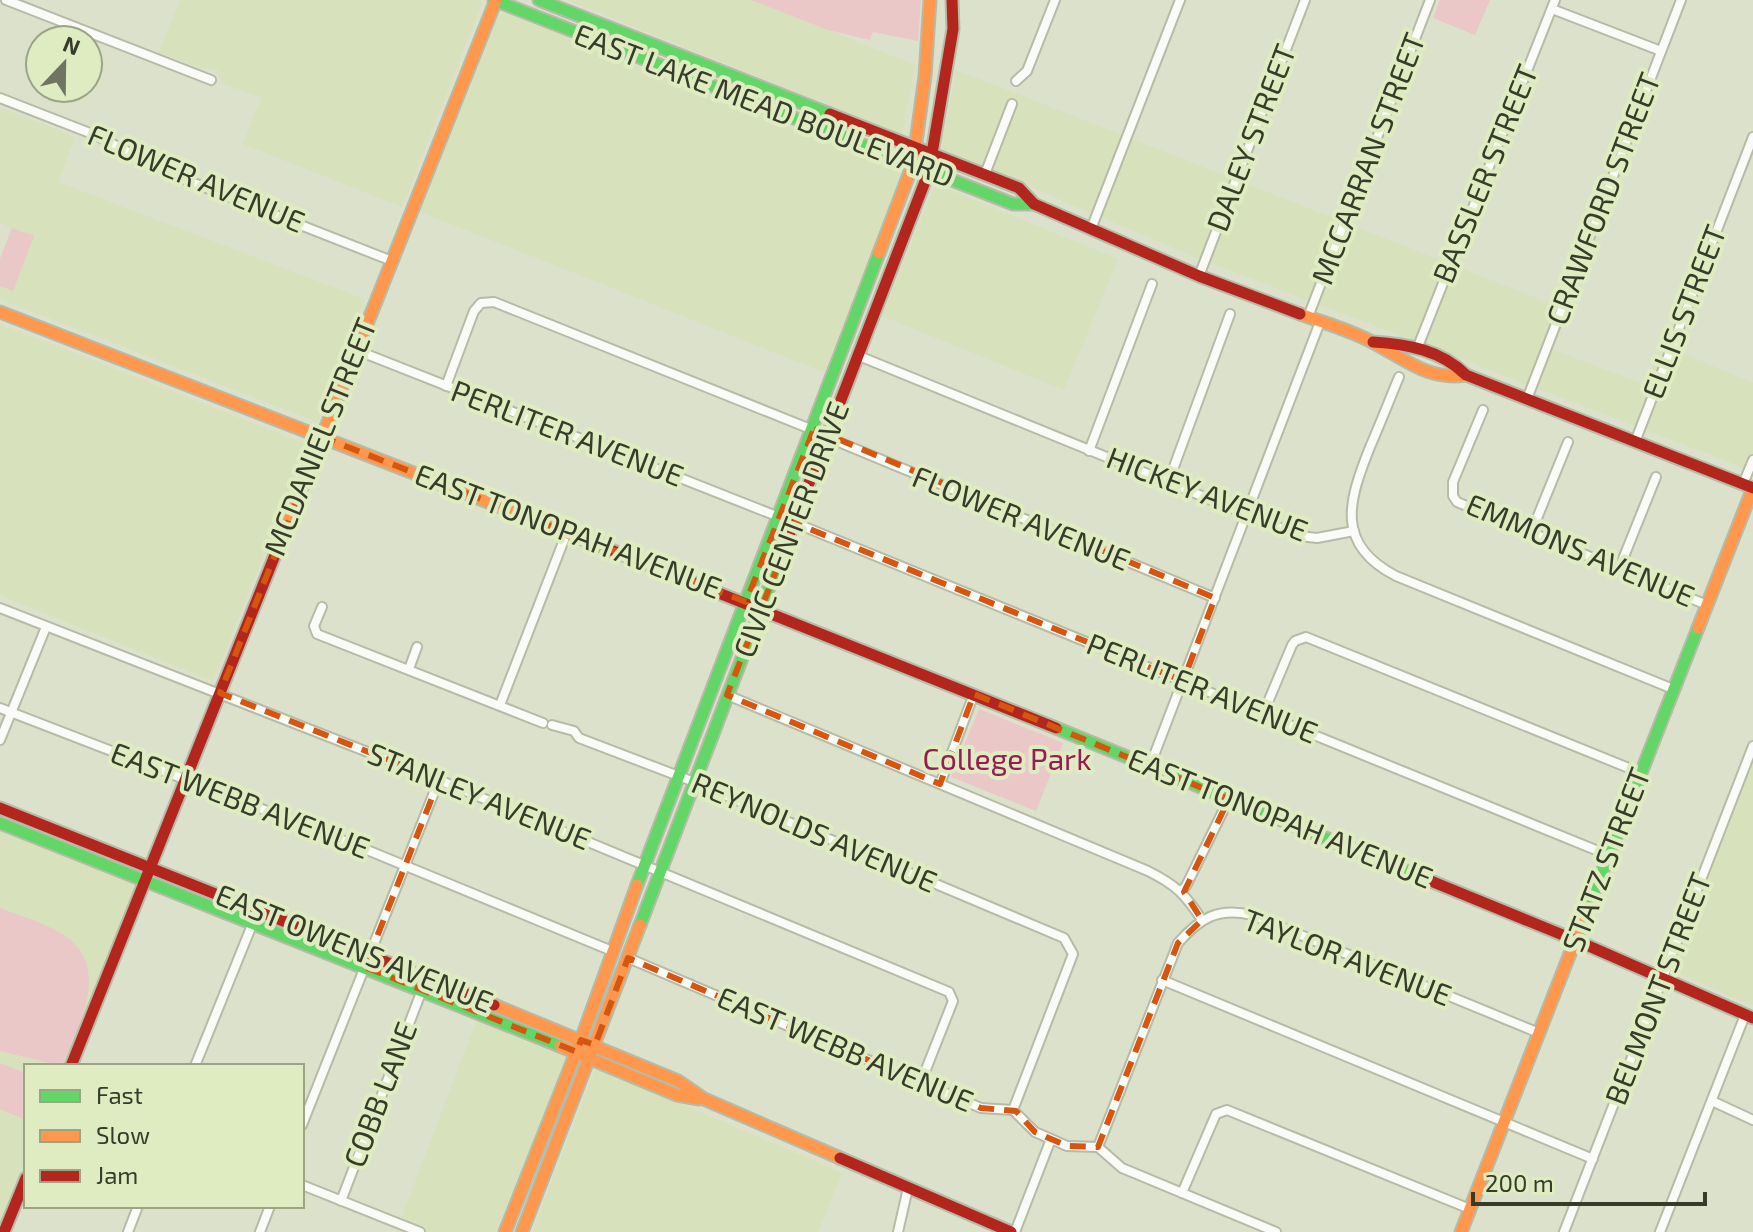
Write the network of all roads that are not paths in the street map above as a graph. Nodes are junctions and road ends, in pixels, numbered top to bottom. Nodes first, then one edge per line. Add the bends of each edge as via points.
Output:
1 (6, 0) edge
2 (495, 0) edge
3 (539, 0) edge
4 (930, 0) edge
5 (952, 0) edge
6 (1055, 0) edge
7 (1180, 0) edge
8 (1305, 0) edge
9 (1430, 0) edge
10 (1681, 0) edge
11 (1554, 4) edge
12 (1661, 51) junction
13 (694, 61) junction
14 (689, 76) junction
15 (211, 80) dead end
16 (1016, 81) dead end
17 (0, 98) edge
18 (1012, 104) dead end
19 (1753, 137) edge
20 (915, 147) junction
21 (932, 154) junction
22 (913, 164) junction
23 (929, 171) junction
24 (985, 174) junction
25 (1034, 204) junction
26 (1091, 229) junction
27 (392, 261) junction
28 (1199, 276) junction
29 (1152, 284) dead end
30 (0, 312) edge
31 (1230, 314) dead end
32 (1308, 317) junction
33 (1320, 322) junction
34 (1373, 342) junction
35 (1417, 349) junction
36 (356, 350) junction
37 (859, 356) junction
38 (1466, 375) junction
39 (1399, 377) dead end
40 (446, 386) junction
41 (829, 387) junction
42 (1527, 399) junction
43 (1483, 410) dead end
44 (813, 430) junction
45 (322, 437) junction
46 (829, 438) junction
47 (1568, 442) dead end
48 (1635, 442) junction
49 (1089, 451) junction
50 (1753, 460) edge
51 (1656, 477) dead end
52 (1168, 483) junction
53 (810, 484) junction
54 (1750, 487) edge
55 (1246, 515) junction
56 (779, 517) junction
57 (795, 523) junction
58 (1354, 531) junction
59 (567, 532) junction
60 (1531, 533) junction
61 (1619, 569) junction
62 (1215, 598) junction
63 (746, 602) junction
64 (1707, 605) junction
65 (322, 607) dead end
66 (0, 608) edge
67 (761, 608) junction
68 (46, 627) junction
69 (417, 647) dead end
70 (409, 669) junction
71 (1183, 681) junction
72 (1673, 689) junction
73 (220, 693) junction
74 (974, 694) junction
75 (727, 695) junction
76 (500, 705) junction
77 (0, 708) edge
78 (11, 712) junction
79 (1263, 714) junction
80 (0, 740) edge
81 (1753, 746) edge
82 (1150, 766) junction
83 (1641, 773) junction
84 (679, 776) junction
85 (185, 779) junction
86 (439, 780) junction
87 (695, 783) junction
88 (940, 784) junction
89 (1229, 799) junction
90 (0, 808) edge
91 (0, 823) edge
92 (61, 833) junction
93 (44, 841) junction
94 (1608, 855) junction
95 (645, 864) junction
96 (405, 865) junction
97 (661, 871) junction
98 (147, 874) junction
99 (1181, 891) junction
100 (258, 910) junction
101 (1202, 920) junction
102 (252, 923) junction
103 (1575, 940) junction
104 (612, 951) junction
105 (628, 958) junction
106 (367, 961) junction
107 (1663, 978) junction
108 (1162, 980) junction
109 (422, 990) junction
110 (1749, 1016) edge
111 (1539, 1033) junction
112 (579, 1046) junction
113 (593, 1051) junction
114 (72, 1064) edge
115 (196, 1064) edge
116 (921, 1082) junction
117 (1712, 1101) junction
118 (1013, 1110) junction
119 (304, 1120) edge
120 (1753, 1120) edge
121 (1504, 1121) junction
122 (1051, 1139) junction
123 (1098, 1147) junction
124 (1593, 1159) junction
125 (24, 1183) edge
126 (304, 1186) edge
127 (908, 1188) junction
128 (1182, 1193) junction
129 (341, 1201) junction
130 (137, 1208) edge
131 (269, 1208) edge
132 (1470, 1209) junction
133 (513, 1212) junction
134 (4, 1232) edge
135 (128, 1232) edge
136 (260, 1232) edge
137 (420, 1232) edge
138 (505, 1232) edge
139 (513, 1232) edge
140 (522, 1232) edge
141 (898, 1232) edge
142 (1013, 1232) edge
143 (1276, 1232) edge
144 (1461, 1232) edge
145 (1564, 1232) edge
146 (1660, 1232) edge

1 - 15 street
2 - 14 main road, EAST LAKE MEAD BOULEVARD
2 - 27 main road, MCDANIEL STREET
3 - 13 main road, EAST LAKE MEAD BOULEVARD
4 - 20 main road, CIVIC CENTER DRIVE
5 - 21 main road, CIVIC CENTER DRIVE via 953,29
6 - 16 street via 1027,71
7 - 26 street
8 - 28 street, DALEY STREET
9 - 32 street, MCCARRAN STREET
10 - 12 street, CRAWFORD STREET
11 - 12 street
11 - 35 street, BASSLER STREET
12 - 42 street, CRAWFORD STREET
13 - 14 main road
13 - 20 main road, EAST LAKE MEAD BOULEVARD
14 - 22 main road, EAST LAKE MEAD BOULEVARD
17 - 27 street, FLOWER AVENUE via 95,135 176,176
18 - 24 street
19 - 48 street, ELLIS STREET
20 - 21 main road, EAST LAKE MEAD BOULEVARD
20 - 22 main road, CIVIC CENTER DRIVE
21 - 23 main road, CIVIC CENTER DRIVE
21 - 24 main road, EAST LAKE MEAD BOULEVARD
22 - 23 main road, EAST LAKE MEAD BOULEVARD
22 - 41 main road, CIVIC CENTER DRIVE
23 - 25 main road, EAST LAKE MEAD BOULEVARD via 1013,204
23 - 37 main road, CIVIC CENTER DRIVE
24 - 25 main road, EAST LAKE MEAD BOULEVARD via 1019,188
25 - 26 main road, EAST LAKE MEAD BOULEVARD
26 - 28 main road, EAST LAKE MEAD BOULEVARD
27 - 36 main road, MCDANIEL STREET
28 - 32 main road, EAST LAKE MEAD BOULEVARD
29 - 49 street
30 - 45 main road, EAST TONOPAH AVENUE
31 - 52 street
32 - 33 main road, EAST LAKE MEAD BOULEVARD
33 - 34 main road, EAST LAKE MEAD BOULEVARD
33 - 55 street
34 - 35 main road, EAST LAKE MEAD BOULEVARD
34 - 38 main road, EAST LAKE MEAD BOULEVARD via 1396,359 1450,380
35 - 38 main road, EAST LAKE MEAD BOULEVARD via 1456,364
36 - 40 street, PERLITER AVENUE
36 - 45 main road, MCDANIEL STREET
37 - 46 main road, CIVIC CENTER DRIVE
37 - 49 street, HICKEY AVENUE
38 - 42 main road, EAST LAKE MEAD BOULEVARD
39 - 58 street via 1351,498
40 - 44 street via 474,311 481,303 494,302
40 - 56 street, PERLITER AVENUE
41 - 44 main road, CIVIC CENTER DRIVE
41 - 46 main road via 823,424
42 - 48 main road, EAST LAKE MEAD BOULEVARD
43 - 60 street, EMMONS AVENUE via 1453,482 1453,496
44 - 53 main road via 817,443
44 - 56 main road, CIVIC CENTER DRIVE
45 - 59 main road, EAST TONOPAH AVENUE
45 - 73 main road, MCDANIEL STREET
46 - 53 main road, CIVIC CENTER DRIVE
46 - 62 street, FLOWER AVENUE
47 - 60 street
48 - 54 main road, EAST LAKE MEAD BOULEVARD
49 - 52 street, HICKEY AVENUE
50 - 54 street, STATZ STREET
51 - 61 street
52 - 55 street, HICKEY AVENUE
53 - 57 main road, CIVIC CENTER DRIVE
54 - 64 main road, STATZ STREET
55 - 58 street, HICKEY AVENUE via 1300,536
55 - 62 street
56 - 63 main road, CIVIC CENTER DRIVE
57 - 67 main road, CIVIC CENTER DRIVE
57 - 71 street, PERLITER AVENUE
58 - 72 street, HICKEY AVENUE via 1366,555 1389,572
59 - 63 main road, EAST TONOPAH AVENUE
59 - 76 street
60 - 61 street, EMMONS AVENUE
61 - 64 street, EMMONS AVENUE
62 - 71 street
63 - 67 main road, EAST TONOPAH AVENUE
63 - 84 main road, CIVIC CENTER DRIVE
64 - 72 main road, STATZ STREET
65 - 70 street, REYNOLDS AVENUE via 314,626 317,634
66 - 68 street, STANLEY AVENUE
67 - 74 main road, EAST TONOPAH AVENUE
67 - 75 main road, CIVIC CENTER DRIVE
68 - 73 street, STANLEY AVENUE
68 - 78 street
69 - 70 street
70 - 76 street, REYNOLDS AVENUE
71 - 79 street, PERLITER AVENUE
71 - 82 street
72 - 83 main road, STATZ STREET
73 - 85 main road, MCDANIEL STREET
73 - 86 street, STANLEY AVENUE
74 - 82 main road, EAST TONOPAH AVENUE
74 - 88 street
75 - 87 main road, CIVIC CENTER DRIVE
75 - 88 street, TAYLOR AVENUE
76 - 84 street, REYNOLDS AVENUE
77 - 78 street, EAST WEBB AVENUE
78 - 80 street
78 - 85 street, EAST WEBB AVENUE
79 - 83 street via 1292,645 1306,637
79 - 94 street, PERLITER AVENUE
81 - 107 street, BELMONT STREET
82 - 89 main road, EAST TONOPAH AVENUE
83 - 94 main road, STATZ STREET
84 - 87 street, REYNOLDS AVENUE
84 - 95 main road, CIVIC CENTER DRIVE
85 - 96 street, EAST WEBB AVENUE
85 - 98 main road, MCDANIEL STREET
86 - 95 street, STANLEY AVENUE
86 - 96 street
87 - 97 main road, CIVIC CENTER DRIVE
87 - 118 street, REYNOLDS AVENUE via 1064,938 1073,954
88 - 99 street, TAYLOR AVENUE via 1148,871
89 - 99 street
89 - 103 main road, EAST TONOPAH AVENUE
90 - 92 main road, EAST OWENS AVENUE
91 - 93 main road, EAST OWENS AVENUE
92 - 93 main road
92 - 98 main road, EAST OWENS AVENUE
93 - 98 main road, EAST OWENS AVENUE
94 - 103 main road, STATZ STREET
95 - 97 street, STANLEY AVENUE
95 - 104 main road, CIVIC CENTER DRIVE
96 - 104 street, EAST WEBB AVENUE
96 - 106 street
97 - 105 main road, CIVIC CENTER DRIVE
97 - 116 street, STANLEY AVENUE via 949,992 953,1001
98 - 100 main road, EAST OWENS AVENUE
98 - 102 main road, EAST OWENS AVENUE
98 - 114 main road, MCDANIEL STREET
99 - 101 street, TAYLOR AVENUE
100 - 102 street
100 - 106 main road, EAST OWENS AVENUE
101 - 108 street via 1178,943
101 - 111 street, TAYLOR AVENUE via 1214,914 1252,915
102 - 106 main road, EAST OWENS AVENUE
102 - 115 street
103 - 107 main road, EAST TONOPAH AVENUE
103 - 111 main road, STATZ STREET
104 - 112 main road, CIVIC CENTER DRIVE
105 - 113 main road, CIVIC CENTER DRIVE
105 - 116 street, EAST WEBB AVENUE
106 - 109 main road, EAST OWENS AVENUE
106 - 112 main road, EAST OWENS AVENUE
106 - 119 street
107 - 110 main road, EAST TONOPAH AVENUE
107 - 124 street, BELMONT STREET
108 - 121 street
108 - 123 street
109 - 112 main road, EAST OWENS AVENUE
109 - 129 street, COBB LANE
110 - 117 street
111 - 121 main road, STATZ STREET
112 - 113 main road, EAST OWENS AVENUE
112 - 133 main road, CIVIC CENTER DRIVE
113 - 127 main road, EAST OWENS AVENUE via 677,1095 704,1099
113 - 140 main road, CIVIC CENTER DRIVE
116 - 118 street, EAST WEBB AVENUE via 981,1108
117 - 120 street
117 - 146 street
118 - 122 street, EAST WEBB AVENUE via 1035,1132
121 - 124 street
121 - 132 main road, STATZ STREET
122 - 123 street, EAST WEBB AVENUE via 1067,1146
122 - 142 street
123 - 128 street via 1122,1168
124 - 145 street, BELMONT STREET
125 - 134 main road
126 - 129 street
127 - 141 street
127 - 142 main road, EAST OWENS AVENUE
128 - 132 street via 1216,1114 1227,1110
128 - 143 street
129 - 137 street
130 - 135 street
131 - 136 street
132 - 144 main road, STATZ STREET
133 - 138 main road, CIVIC CENTER DRIVE
133 - 139 main road

